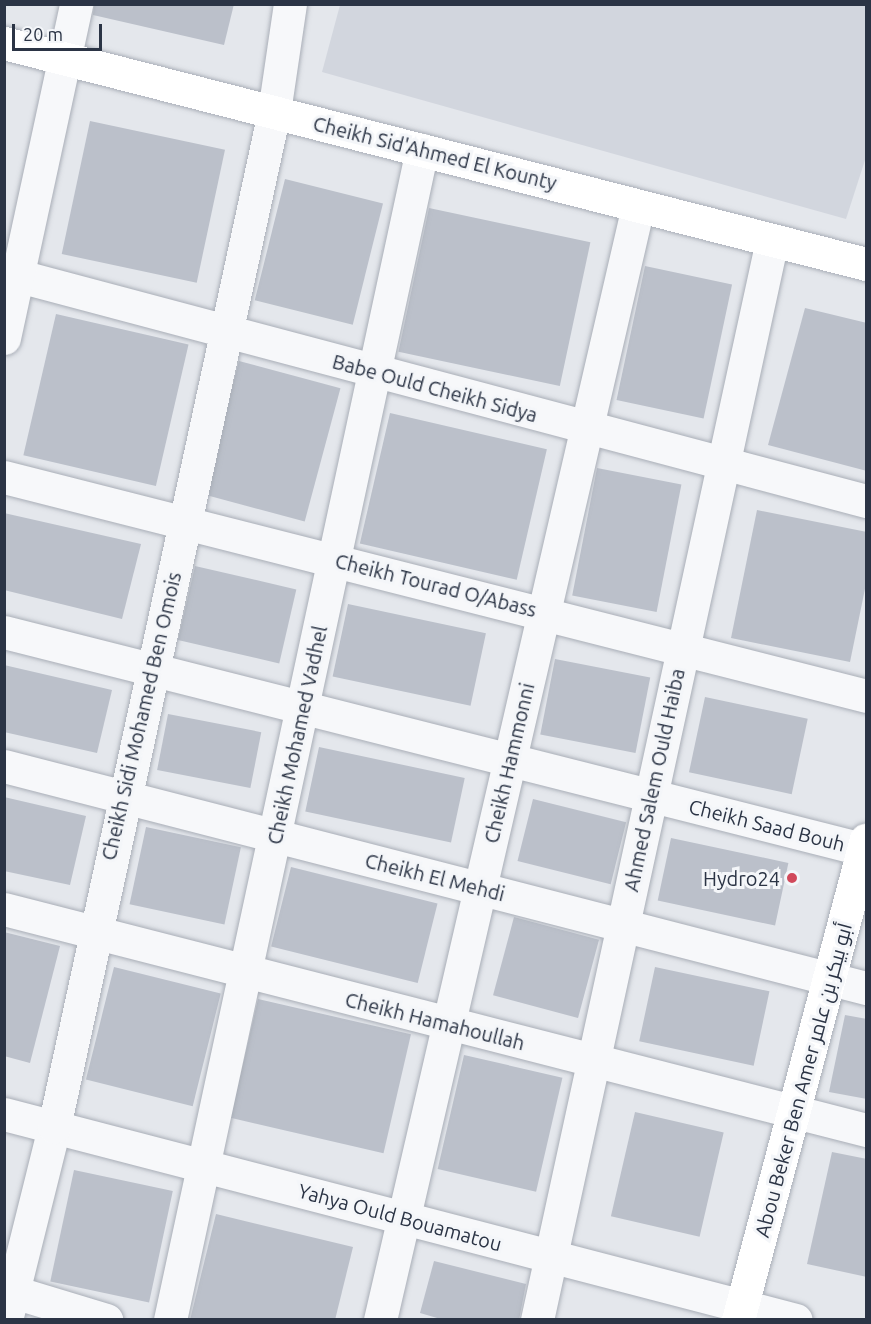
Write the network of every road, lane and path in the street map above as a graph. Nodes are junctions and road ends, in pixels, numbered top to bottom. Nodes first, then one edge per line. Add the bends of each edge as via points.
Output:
1 (76, 4) edge
2 (290, 4) edge
3 (4, 43) edge
4 (65, 58) junction
5 (274, 112) junction
6 (422, 150) junction
7 (638, 206) junction
8 (772, 240) junction
9 (867, 264) edge
10 (11, 273) edge
11 (226, 331) junction
12 (4, 338) edge
13 (376, 372) junction
14 (586, 430) junction
15 (722, 465) junction
16 (4, 477) edge
17 (867, 501) edge
18 (184, 522) junction
19 (335, 560) junction
20 (544, 613) junction
21 (4, 632) edge
22 (683, 649) junction
23 (152, 669) junction
24 (867, 696) edge
25 (303, 707) junction
26 (510, 759) junction
27 (4, 766) edge
28 (651, 795) junction
29 (123, 796) junction
30 (275, 836) junction
31 (866, 846) edge
32 (480, 888) junction
33 (4, 909) edge
34 (622, 925) junction
35 (94, 934) junction
36 (246, 973) junction
37 (830, 979) junction
38 (867, 988) edge
39 (448, 1024) junction
40 (593, 1061) junction
41 (794, 1112) junction
42 (4, 1114) edge
43 (54, 1127) junction
44 (867, 1130) edge
45 (204, 1166) junction
46 (403, 1218) junction
47 (551, 1256) junction
48 (7, 1300) edge
49 (740, 1312) edge
50 (106, 1320) edge
51 (170, 1320) edge
52 (380, 1320) edge
53 (537, 1320) edge
54 (796, 1320) edge

1 - 4 street
2 - 5 street, Cheikh Sidi Mohamed Ben Omois
3 - 4 main road, Cheikh Sid'Ahmed El Kounty
4 - 5 main road, Cheikh Sid'Ahmed El Kounty
4 - 10 street
5 - 6 main road, Cheikh Sid'Ahmed El Kounty
5 - 11 street, Cheikh Sidi Mohamed Ben Omois
6 - 7 main road, Cheikh Sid'Ahmed El Kounty
6 - 13 street, Cheikh Mohamed Vadhel
7 - 8 main road, Cheikh Sid'Ahmed El Kounty
7 - 14 street, Cheikh Hammonni
8 - 9 main road, Cheikh Sid'Ahmed El Kounty
8 - 15 street, Ahmed Salem Ould Haiba
10 - 11 street, Babe Ould Cheikh Sidya
10 - 12 street
11 - 13 street, Babe Ould Cheikh Sidya
11 - 18 street, Cheikh Sidi Mohamed Ben Omois
13 - 14 street, Babe Ould Cheikh Sidya
13 - 19 street, Cheikh Mohamed Vadhel
14 - 15 street, Babe Ould Cheikh Sidya
14 - 20 street, Cheikh Hammonni
15 - 17 street, Babe Ould Cheikh Sidya
15 - 22 street, Ahmed Salem Ould Haiba
16 - 18 street, Cheikh Tourad O/Abass
18 - 19 street, Cheikh Tourad O/Abass
18 - 23 street, Cheikh Sidi Mohamed Ben Omois
19 - 20 street, Cheikh Tourad O/Abass
19 - 25 street, Cheikh Mohamed Vadhel
20 - 22 street, Cheikh Tourad O/Abass
20 - 26 street, Cheikh Hammonni
21 - 23 street, Cheikh Saad Bouh
22 - 24 street, Cheikh Tourad O/Abass
22 - 28 street, Ahmed Salem Ould Haiba
23 - 25 street, Cheikh Saad Bouh
23 - 29 street, Cheikh Sidi Mohamed Ben Omois
25 - 26 street, Cheikh Saad Bouh
25 - 30 street, Cheikh Mohamed Vadhel
26 - 28 street, Cheikh Saad Bouh
26 - 32 street, Cheikh Hammonni
27 - 29 street, Cheikh El Mehdi
28 - 31 street, Cheikh Saad Bouh
28 - 34 street, Ahmed Salem Ould Haiba
29 - 30 street, Cheikh El Mehdi
29 - 35 street, Cheikh Sidi Mohamed Ben Omois
30 - 32 street, Cheikh El Mehdi
30 - 36 street, Cheikh Mohamed Vadhel
31 - 37 main road, Abou Beker Ben Amer أبو بيكر بن عامر
32 - 34 street, Cheikh El Mehdi
32 - 39 street, Cheikh Hammonni
33 - 35 street, Cheikh Hamahoullah
34 - 37 street, Cheikh El Mehdi
34 - 40 street, Ahmed Salem Ould Haiba
35 - 36 street, Cheikh Hamahoullah
35 - 43 street, Cheikh Sidi Mohamed Ben Omois
36 - 39 street, Cheikh Hamahoullah
36 - 45 street, Cheikh Mohamed Vadhel
37 - 38 street, Cheikh El Mehdi
37 - 41 main road, Abou Beker Ben Amer أبو بيكر بن عامر
39 - 40 street, Cheikh Hamahoullah
39 - 46 street, Cheikh Hammonni
40 - 41 street, Cheikh Hamahoullah
40 - 47 street, Ahmed Salem Ould Haiba
41 - 44 street, Cheikh Hamahoullah
41 - 49 main road, Abou Beker Ben Amer أبو بيكر بن عامر
42 - 43 street, Yahya Ould Bouamatou
43 - 45 street, Yahya Ould Bouamatou
43 - 48 street, Cheikh Sidi Mohamed Ben Omois
45 - 46 street, Yahya Ould Bouamatou
45 - 51 street, Cheikh Mohamed Vadhel
46 - 47 street, Yahya Ould Bouamatou
46 - 52 street, Cheikh Hammonni
47 - 49 street, Yahya Ould Bouamatou
47 - 53 street, Ahmed Salem Ould Haiba
48 - 50 street
49 - 54 street, Yahya Ould Bouamatou

